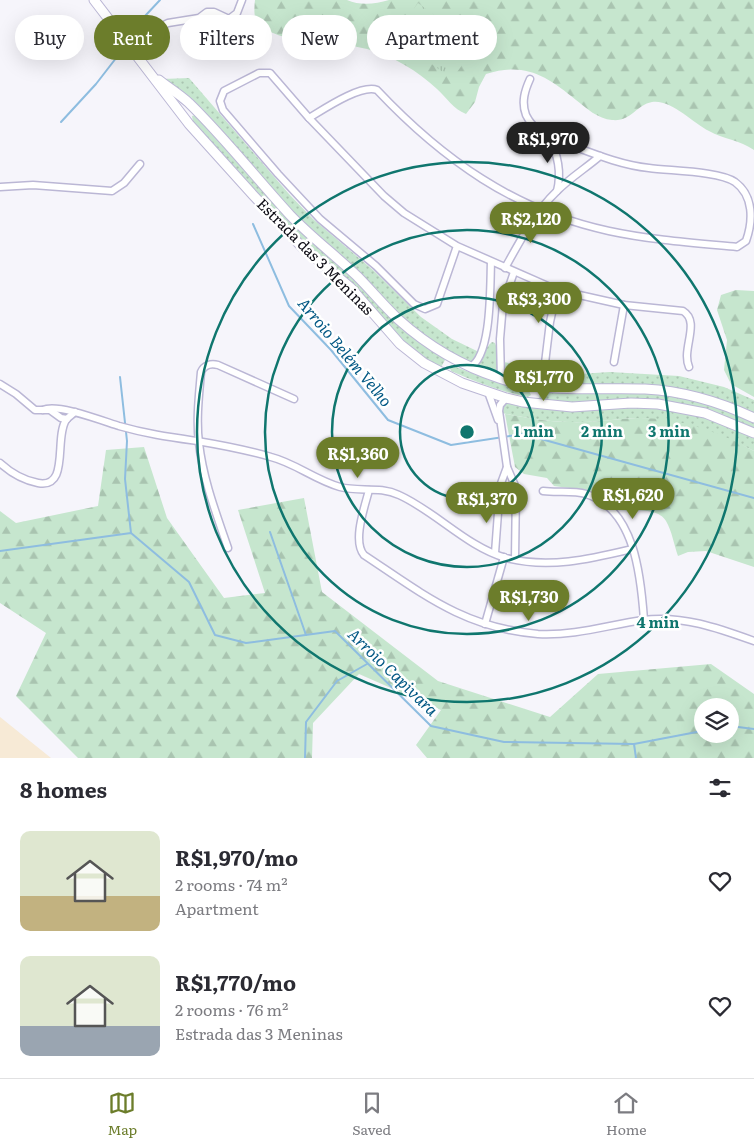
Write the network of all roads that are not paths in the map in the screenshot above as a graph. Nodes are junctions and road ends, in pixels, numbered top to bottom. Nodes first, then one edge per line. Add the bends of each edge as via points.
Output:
1 (94, 0) edge
2 (242, 0) edge
3 (105, 15) edge
4 (170, 23) edge
5 (139, 60) edge
6 (144, 66) junction
7 (530, 78) dead end
8 (310, 118) junction
9 (548, 136) junction
10 (600, 156) junction
11 (140, 164) dead end
12 (0, 187) edge
13 (557, 191) junction
14 (541, 210) junction
15 (457, 246) junction
16 (491, 262) junction
17 (505, 268) junction
18 (514, 272) junction
19 (557, 290) junction
20 (624, 305) junction
21 (486, 337) junction
22 (500, 339) junction
23 (456, 360) junction
24 (614, 362) dead end
25 (545, 363) dead end
26 (470, 367) junction
27 (689, 367) dead end
28 (450, 376) junction
29 (501, 378) junction
30 (0, 384) edge
31 (532, 386) junction
32 (488, 392) junction
33 (506, 398) junction
34 (294, 399) dead end
35 (523, 402) junction
36 (43, 410) junction
37 (75, 412) junction
38 (754, 418) edge
39 (67, 419) junction
40 (500, 424) junction
41 (754, 433) edge
42 (199, 441) junction
43 (0, 462) edge
44 (507, 467) junction
45 (369, 490) junction
46 (543, 491) dead end
47 (499, 497) junction
48 (516, 497) junction
49 (228, 548) dead end
50 (632, 549) junction
51 (495, 553) junction
52 (504, 557) junction
53 (515, 559) junction
54 (644, 620) junction
55 (485, 624) junction
56 (754, 642) edge

1 - 3 main road, Estrada das 3 Meninas
2 - 4 street via 237,13 229,19 207,12 199,18
5 - 6 main road, Estrada das 3 Meninas
6 - 23 main road, Estrada das 3 Meninas via 189,103 291,216 356,275 399,320
6 - 28 main road, Estrada das 3 Meninas via 189,124 301,246 351,288 400,344 424,363
7 - 9 street via 524,95 525,111 532,124
8 - 14 street via 366,88 377,90 452,159
8 - 15 street via 384,196 404,213
8 - 15 street via 274,76 265,72 224,91 220,101 223,110 303,202 414,304 425,309 437,304
9 - 10 street
9 - 13 street via 559,163
10 - 13 street
10 - 14 street via 647,168 730,179 742,189 750,205 746,241 737,247 641,237 600,229
11 - 12 street via 124,183 112,191 33,185
13 - 14 street
14 - 17 street
15 - 16 street
16 - 17 street
16 - 21 street
17 - 18 street
18 - 19 street
18 - 22 street via 502,304
19 - 20 street
19 - 25 street
20 - 24 street
20 - 27 street via 687,313 692,323 686,357
21 - 22 street
21 - 26 street via 480,358
22 - 29 street
23 - 26 main road, Estrada das 3 Meninas
23 - 28 main road via 448,364
26 - 29 main road, Estrada das 3 Meninas
28 - 32 main road, Estrada das 3 Meninas
29 - 31 main road, Estrada das 3 Meninas
30 - 36 street via 35,410
31 - 35 main road via 533,397
31 - 38 main road, Estrada das 3 Meninas via 674,392 711,401
32 - 33 main road, Estrada das 3 Meninas
32 - 40 street
33 - 35 main road, Estrada das 3 Meninas
33 - 40 street via 500,405
34 - 42 street via 218,365 209,364 201,372
35 - 41 main road, Estrada das 3 Meninas via 572,406 658,404 705,413
36 - 37 street via 52,408
36 - 39 street
37 - 39 street
37 - 42 street via 152,435
39 - 43 street via 62,431 57,475 52,482 29,481
40 - 44 street
42 - 45 street via 270,456 332,485
42 - 49 street via 210,496
44 - 47 street
44 - 48 street via 516,488
45 - 51 street via 399,494
45 - 55 street via 358,546 364,555 440,605
46 - 50 street via 585,494 602,502 624,524
47 - 48 street
47 - 51 street
48 - 53 street
50 - 53 street via 568,563
50 - 54 street via 640,580
51 - 52 street
52 - 53 street
52 - 55 street
54 - 55 street via 564,634 528,632
54 - 56 street via 675,619 698,623

